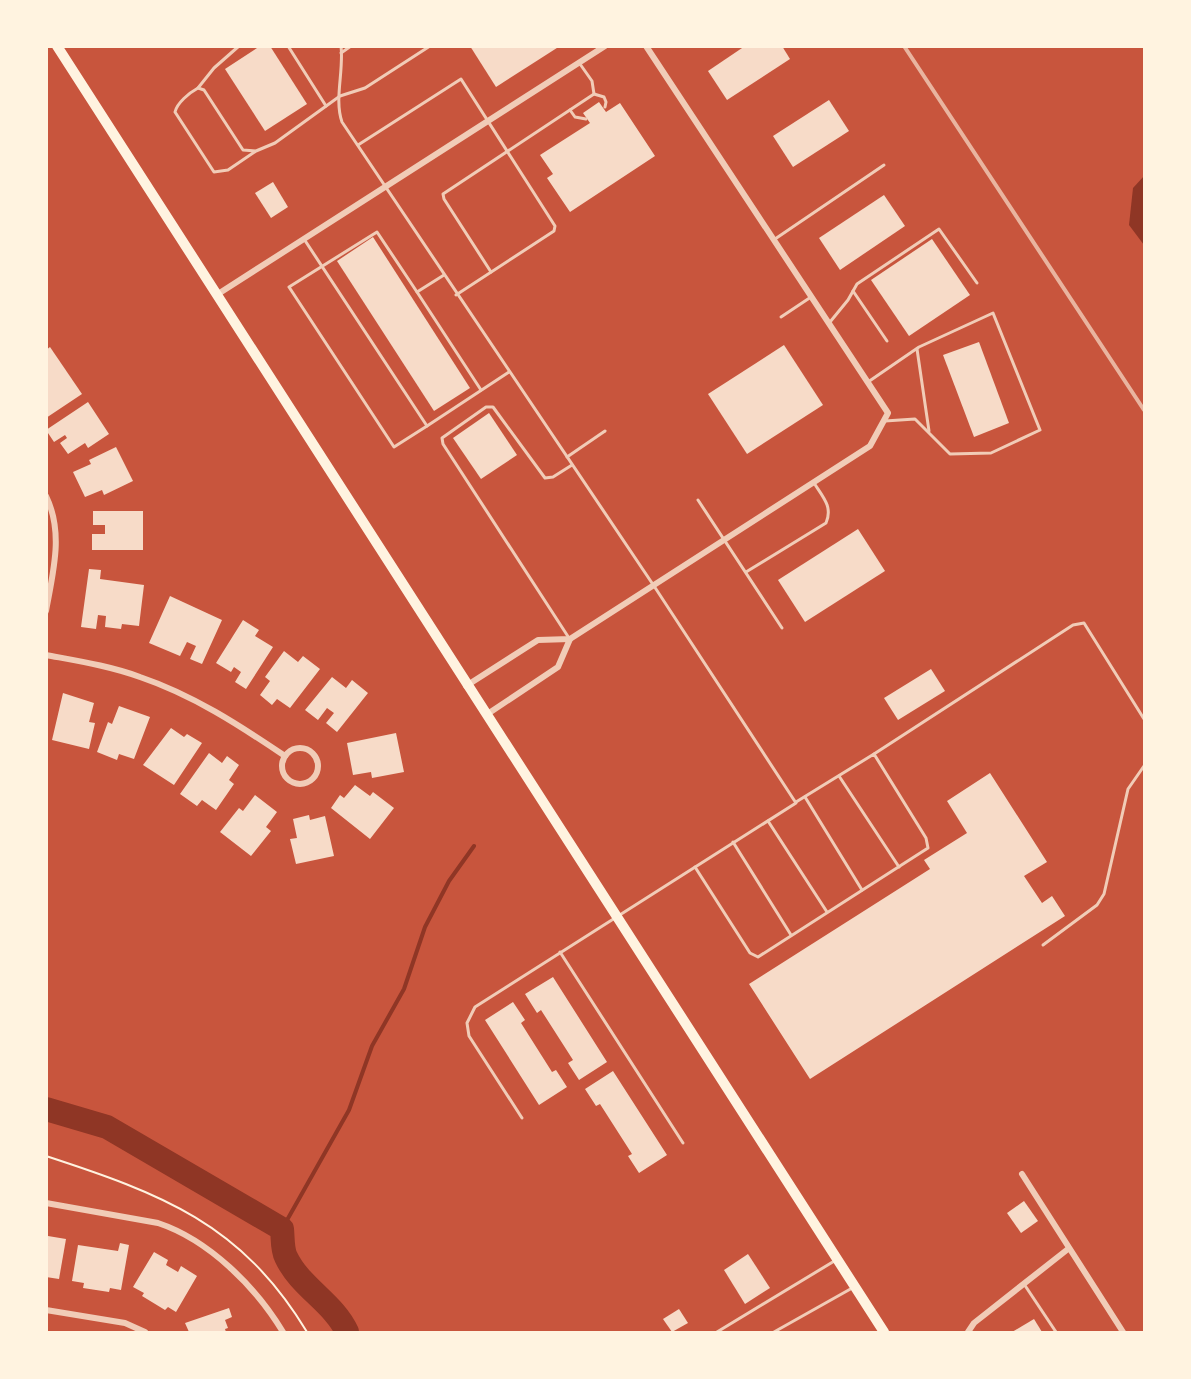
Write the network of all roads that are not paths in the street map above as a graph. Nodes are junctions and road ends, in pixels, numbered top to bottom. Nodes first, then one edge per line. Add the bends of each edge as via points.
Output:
1 (57, 46) edge
2 (238, 46) edge
3 (288, 46) edge
4 (340, 46) edge
5 (351, 46) edge
6 (430, 46) edge
7 (605, 46) edge
8 (646, 46) edge
9 (341, 53) junction
10 (580, 63) junction
11 (198, 88) junction
12 (594, 94) junction
13 (340, 96) junction
14 (326, 106) junction
15 (605, 107) dead end
16 (570, 110) junction
17 (586, 119) dead end
18 (487, 122) junction
19 (357, 145) junction
20 (256, 151) junction
21 (506, 153) junction
22 (884, 165) dead end
23 (386, 187) junction
24 (304, 239) junction
25 (774, 240) junction
26 (322, 266) junction
27 (491, 272) junction
28 (444, 275) junction
29 (977, 283) dead end
30 (853, 291) junction
31 (417, 292) junction
32 (218, 294) junction
33 (456, 295) junction
34 (811, 297) junction
35 (781, 317) dead end
36 (829, 324) junction
37 (887, 341) dead end
38 (917, 349) junction
39 (510, 371) junction
40 (867, 382) junction
41 (481, 390) junction
42 (883, 421) junction
43 (426, 426) junction
44 (605, 431) dead end
45 (929, 433) junction
46 (567, 456) junction
47 (572, 465) junction
48 (813, 483) junction
49 (46, 496) edge
50 (698, 500) dead end
51 (725, 539) junction
52 (746, 572) junction
53 (654, 586) junction
54 (46, 611) edge
55 (783, 628) dead end
56 (570, 639) junction
57 (46, 655) edge
58 (466, 686) junction
59 (485, 716) junction
60 (1144, 719) edge
61 (874, 754) junction
62 (285, 756) junction
63 (1144, 766) edge
64 (839, 776) junction
65 (805, 797) junction
66 (796, 803) junction
67 (768, 821) junction
68 (733, 842) junction
69 (694, 867) junction
70 (898, 867) junction
71 (862, 890) junction
72 (828, 912) junction
73 (615, 917) junction
74 (791, 936) junction
75 (1043, 945) dead end
76 (560, 952) junction
77 (522, 1118) dead end
78 (683, 1143) dead end
79 (1022, 1174) dead end
80 (46, 1203) edge
81 (1068, 1249) junction
82 (837, 1260) junction
83 (1023, 1282) junction
84 (855, 1287) junction
85 (46, 1310) edge
86 (145, 1332) edge
87 (283, 1332) edge
88 (717, 1332) edge
89 (774, 1332) edge
90 (884, 1332) edge
91 (968, 1332) edge
92 (1056, 1332) edge
93 (1123, 1332) edge

1 - 32 highway
2 - 11 lane
3 - 14 lane
4 - 9 lane
5 - 9 lane
6 - 13 lane via 365,88
7 - 10 street
8 - 25 street
9 - 13 lane
10 - 12 lane via 592,81
10 - 18 street
11 - 20 lane via 204,90 243,150
11 - 20 lane via 174,112 214,172 228,170
12 - 15 lane via 604,97
12 - 16 lane
13 - 14 lane
13 - 19 lane via 342,122
14 - 20 lane via 275,143
16 - 17 lane via 575,117
16 - 21 lane
18 - 19 lane via 461,79
18 - 21 lane
18 - 23 street
19 - 23 lane
21 - 27 lane via 443,194
21 - 27 lane via 555,226 554,231
22 - 25 lane
23 - 24 street
23 - 28 lane
24 - 26 lane
24 - 32 street
25 - 34 street
26 - 31 lane via 377,232
26 - 43 lane
26 - 43 lane via 289,287 394,447
27 - 33 lane
28 - 31 lane
28 - 33 lane
29 - 30 lane via 939,229 864,278
30 - 36 lane
30 - 37 lane
31 - 41 lane
32 - 58 highway
33 - 39 lane
34 - 35 lane
34 - 36 street
36 - 40 street
38 - 40 lane
38 - 45 lane
38 - 45 lane via 993,313 1040,430 991,453 950,454
39 - 41 lane
39 - 46 lane
40 - 42 street via 888,413
41 - 43 lane
42 - 45 lane via 915,419
42 - 48 street via 870,446
44 - 46 lane
46 - 47 lane
47 - 53 lane
47 - 56 lane via 545,478 493,406 442,438
48 - 51 street
48 - 52 lane via 829,506 826,523
49 - 54 street via 57,533
50 - 51 lane
51 - 52 lane
51 - 53 street
52 - 55 lane
53 - 56 street
53 - 66 lane
56 - 58 street via 538,640
56 - 59 street via 558,667
57 - 62 street via 153,681 219,712
58 - 59 highway
59 - 73 highway
60 - 61 lane via 1084,623 1073,625
61 - 64 lane
61 - 70 lane via 926,838 928,848
62 - 62 street via 282,772 290,781 301,784 316,774 317,761 311,752 296,748
63 - 75 lane via 1128,789 1104,894 1091,910
64 - 65 lane
64 - 70 lane
65 - 66 lane
65 - 71 lane
66 - 67 lane
67 - 68 lane
67 - 72 lane
68 - 69 lane
68 - 74 lane
69 - 73 lane
69 - 74 lane via 750,953 758,957
70 - 71 lane
71 - 72 lane
72 - 74 lane
73 - 76 lane
73 - 82 highway
76 - 77 lane via 474,1008 467,1023 469,1036
76 - 78 lane
79 - 81 street
80 - 87 street via 173,1228 230,1269
81 - 83 street
81 - 93 street
82 - 84 highway
82 - 88 lane
83 - 91 street
83 - 92 lane
84 - 89 lane
84 - 90 highway
85 - 86 street via 125,1323

